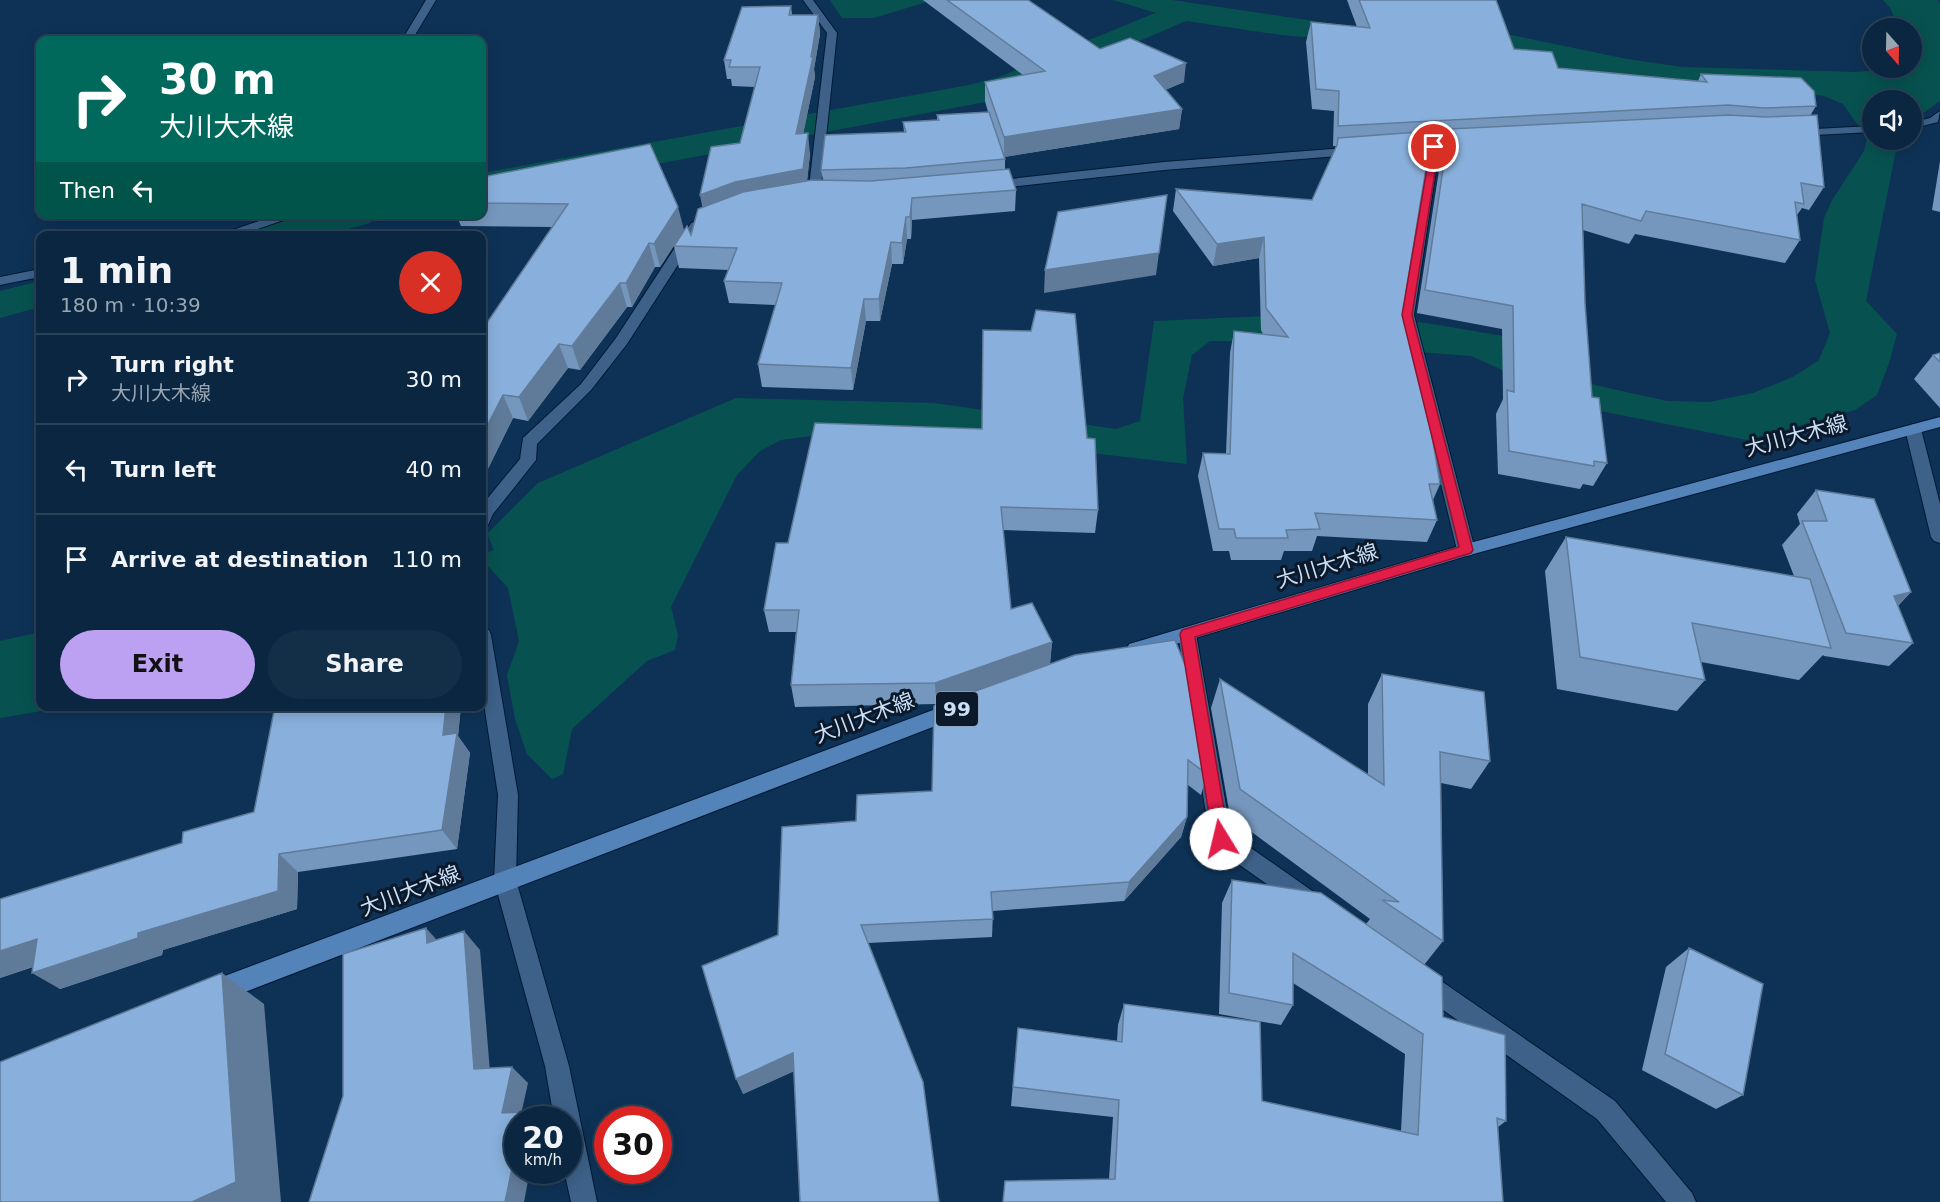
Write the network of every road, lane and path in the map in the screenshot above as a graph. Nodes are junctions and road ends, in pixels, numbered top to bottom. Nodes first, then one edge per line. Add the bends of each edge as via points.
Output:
1 (431, 0) edge
2 (808, 0) edge
3 (409, 36) edge
4 (1940, 114) edge
5 (1922, 123) edge
6 (1862, 129) edge
7 (1789, 133) edge
8 (1477, 144) edge
9 (1434, 147) junction
10 (1388, 149) edge
11 (1365, 150) edge
12 (974, 187) edge
13 (814, 195) edge
14 (724, 215) edge
15 (278, 219) edge
16 (238, 231) edge
17 (36, 274) edge
18 (0, 281) edge
19 (1940, 422) edge
20 (1913, 429) junction
21 (486, 511) edge
22 (1940, 537) edge
23 (1466, 550) junction
24 (1187, 634) junction
25 (1120, 654) edge
26 (486, 659) edge
27 (975, 702) edge
28 (505, 880) junction
29 (1327, 914) edge
30 (1404, 968) edge
31 (198, 998) edge
32 (565, 1106) edge
33 (580, 1184) edge
34 (584, 1202) edge
35 (1683, 1202) edge

1 - 3 street
2 - 13 street via 831,33
4 - 5 street
6 - 7 street
8 - 9 street
9 - 10 street
9 - 23 street via 1407,315
11 - 12 street via 1164,166
14 - 21 street via 696,226 622,341 586,387 529,442 528,460
15 - 16 street
17 - 18 street
19 - 20 main road, 大川大木線
20 - 22 street
20 - 23 main road, 大川大木線
23 - 24 main road, 大川大木線
24 - 25 main road, 大川大木線
24 - 29 street via 1221,839
26 - 28 street via 508,795
27 - 28 main road, 大川大木線 / 99
28 - 31 main road, 大川大木線 / 99
28 - 32 street
30 - 35 street via 1606,1110
33 - 34 street

